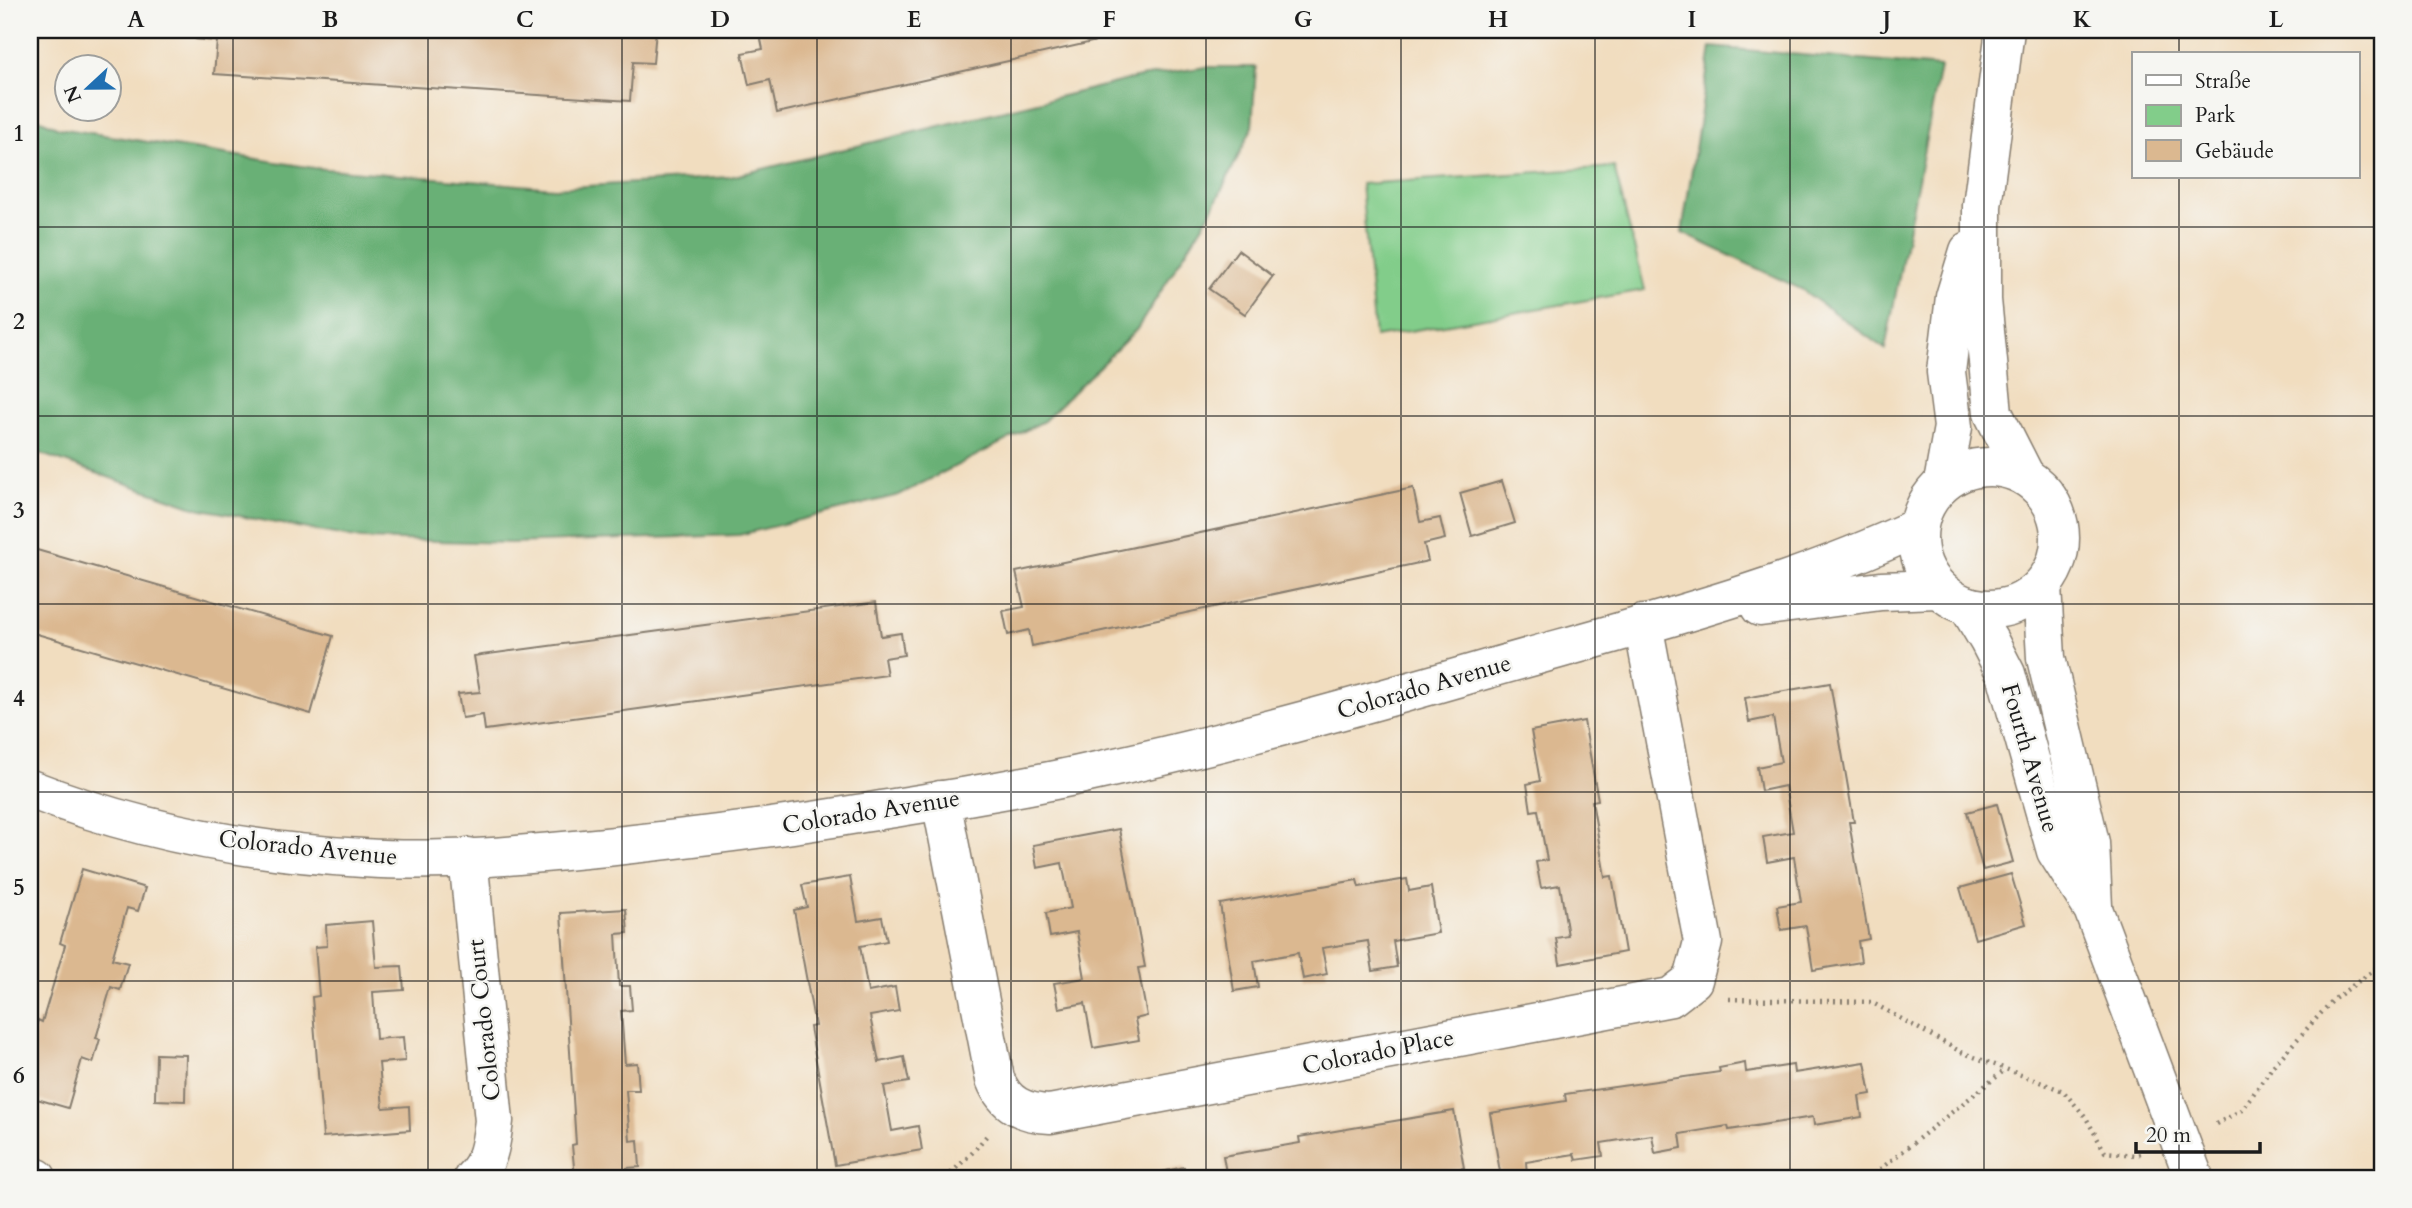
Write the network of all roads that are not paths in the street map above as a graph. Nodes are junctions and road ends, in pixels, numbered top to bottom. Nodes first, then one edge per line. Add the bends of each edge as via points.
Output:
1 (2005, 30) edge
2 (1982, 206) junction
3 (2025, 477) junction
4 (1943, 483) junction
5 (1918, 527) junction
6 (2042, 586) junction
7 (1954, 597) junction
8 (1699, 610) junction
9 (1643, 624) junction
10 (31, 792) edge
11 (941, 800) junction
12 (468, 857) junction
13 (2093, 909) junction
14 (30, 1176) edge
15 (37, 1178) edge
16 (473, 1178) edge
17 (2194, 1178) edge

1 - 2 street
2 - 3 street via 1982,300 1993,412
2 - 4 street via 1955,297 1946,372 1953,426
3 - 4 street via 2005,468 1983,466
3 - 6 street via 2049,500 2058,522 2057,556
4 - 5 street via 1926,503
5 - 7 street via 1918,550 1925,571
5 - 8 street, Colorado Avenue via 1829,566
6 - 7 street via 2007,607 1988,609
6 - 13 street, Fourth Avenue via 2046,657 2090,843
7 - 8 street, Colorado Avenue via 1904,589 1768,607
7 - 13 street, Fourth Avenue via 2006,674 2056,851
8 - 9 street, Colorado Avenue
9 - 11 street, Colorado Avenue via 1250,735 1097,771
9 - 11 street, Colorado Place via 1703,942 1693,980 1671,997 1050,1114 1031,1113 1000,1093 995,1079
10 - 12 street, Colorado Avenue via 152,827 225,841 364,858
11 - 12 street, Colorado Avenue via 735,833
12 - 16 street, Colorado Court via 494,1121 484,1168
13 - 17 street, Fourth Avenue
14 - 15 street

